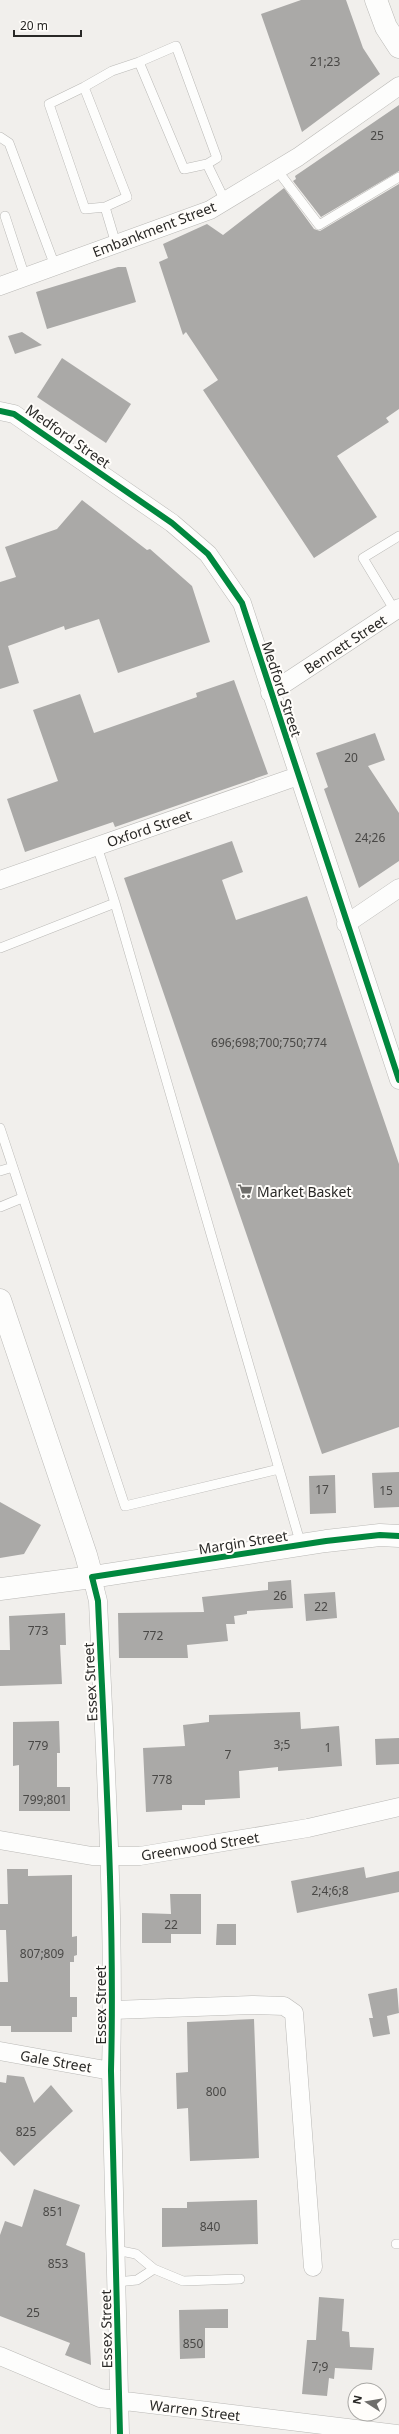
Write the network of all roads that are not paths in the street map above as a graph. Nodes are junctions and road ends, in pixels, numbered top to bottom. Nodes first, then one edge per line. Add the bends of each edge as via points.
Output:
1 (376, 0) edge
2 (399, 47) edge
3 (139, 62) junction
4 (399, 86) edge
5 (84, 87) junction
6 (0, 137) edge
7 (207, 164) junction
8 (277, 170) junction
9 (399, 177) edge
10 (224, 201) junction
11 (105, 207) junction
12 (5, 216) dead end
13 (116, 244) junction
14 (55, 266) junction
15 (25, 277) junction
16 (0, 286) edge
17 (0, 411) edge
18 (399, 536) edge
19 (397, 609) edge
20 (270, 693) junction
21 (298, 776) junction
22 (97, 846) junction
23 (0, 880) edge
24 (399, 888) edge
25 (115, 903) junction
26 (346, 924) junction
27 (0, 948) edge
28 (399, 1080) edge
29 (0, 1128) edge
30 (12, 1167) junction
31 (0, 1171) edge
32 (22, 1198) junction
33 (0, 1207) edge
34 (0, 1300) edge
35 (279, 1469) junction
36 (399, 1536) edge
37 (301, 1545) junction
38 (92, 1577) junction
39 (0, 1589) edge
40 (399, 1806) edge
41 (0, 1840) edge
42 (110, 1856) junction
43 (113, 2010) junction
44 (0, 2051) edge
45 (111, 2071) junction
46 (116, 2250) junction
47 (313, 2267) dead end
48 (154, 2269) junction
49 (240, 2279) dead end
50 (116, 2282) junction
51 (0, 2356) edge
52 (119, 2401) junction
53 (120, 2434) edge
54 (397, 2434) edge

1 - 2 main road via 386,27
3 - 5 lane via 112,71
3 - 7 lane via 184,169
3 - 7 lane via 176,46 217,158
4 - 8 street, Embankment Street
5 - 11 lane via 128,197
5 - 11 lane via 49,104 85,209
6 - 14 lane via 9,142
7 - 10 lane
8 - 9 lane via 319,225
8 - 10 street, Embankment Street
10 - 13 street, Embankment Street via 210,210
11 - 13 lane
12 - 15 lane
13 - 14 street, Embankment Street
14 - 15 street, Embankment Street
15 - 16 street, Embankment Street
17 - 20 street, Medford Street via 14,414 90,466 172,523 208,554 242,603
18 - 19 lane via 363,558
19 - 20 street, Bennett Street
20 - 21 street, Medford Street
21 - 22 street, Oxford Street
21 - 26 street, Medford Street
22 - 23 street, Oxford Street
22 - 25 lane
24 - 26 street
25 - 27 lane
25 - 35 lane
26 - 28 street, Medford Street
29 - 30 lane
30 - 31 lane
30 - 32 lane
32 - 33 lane
32 - 35 lane via 125,1506
34 - 38 main road, Essex Street
35 - 37 lane
36 - 37 main road, Margin Street via 380,1535
37 - 38 main road, Margin Street
38 - 39 main road, Margin Street
38 - 42 street, Essex Street via 98,1601
40 - 42 street, Greenwood Street via 308,1828 140,1856
41 - 42 street, Greenwood Street via 92,1856
42 - 43 street, Essex Street
43 - 45 street, Essex Street
43 - 47 street via 284,2006 294,2013
44 - 45 street, Gale Street
45 - 46 street, Essex Street
46 - 48 lane via 136,2254
46 - 50 street, Essex Street
48 - 49 lane via 183,2281
48 - 50 lane via 137,2280
50 - 52 street, Essex Street
51 - 52 street, Warren Street via 100,2398
52 - 53 street, Essex Street
52 - 54 street, Warren Street

